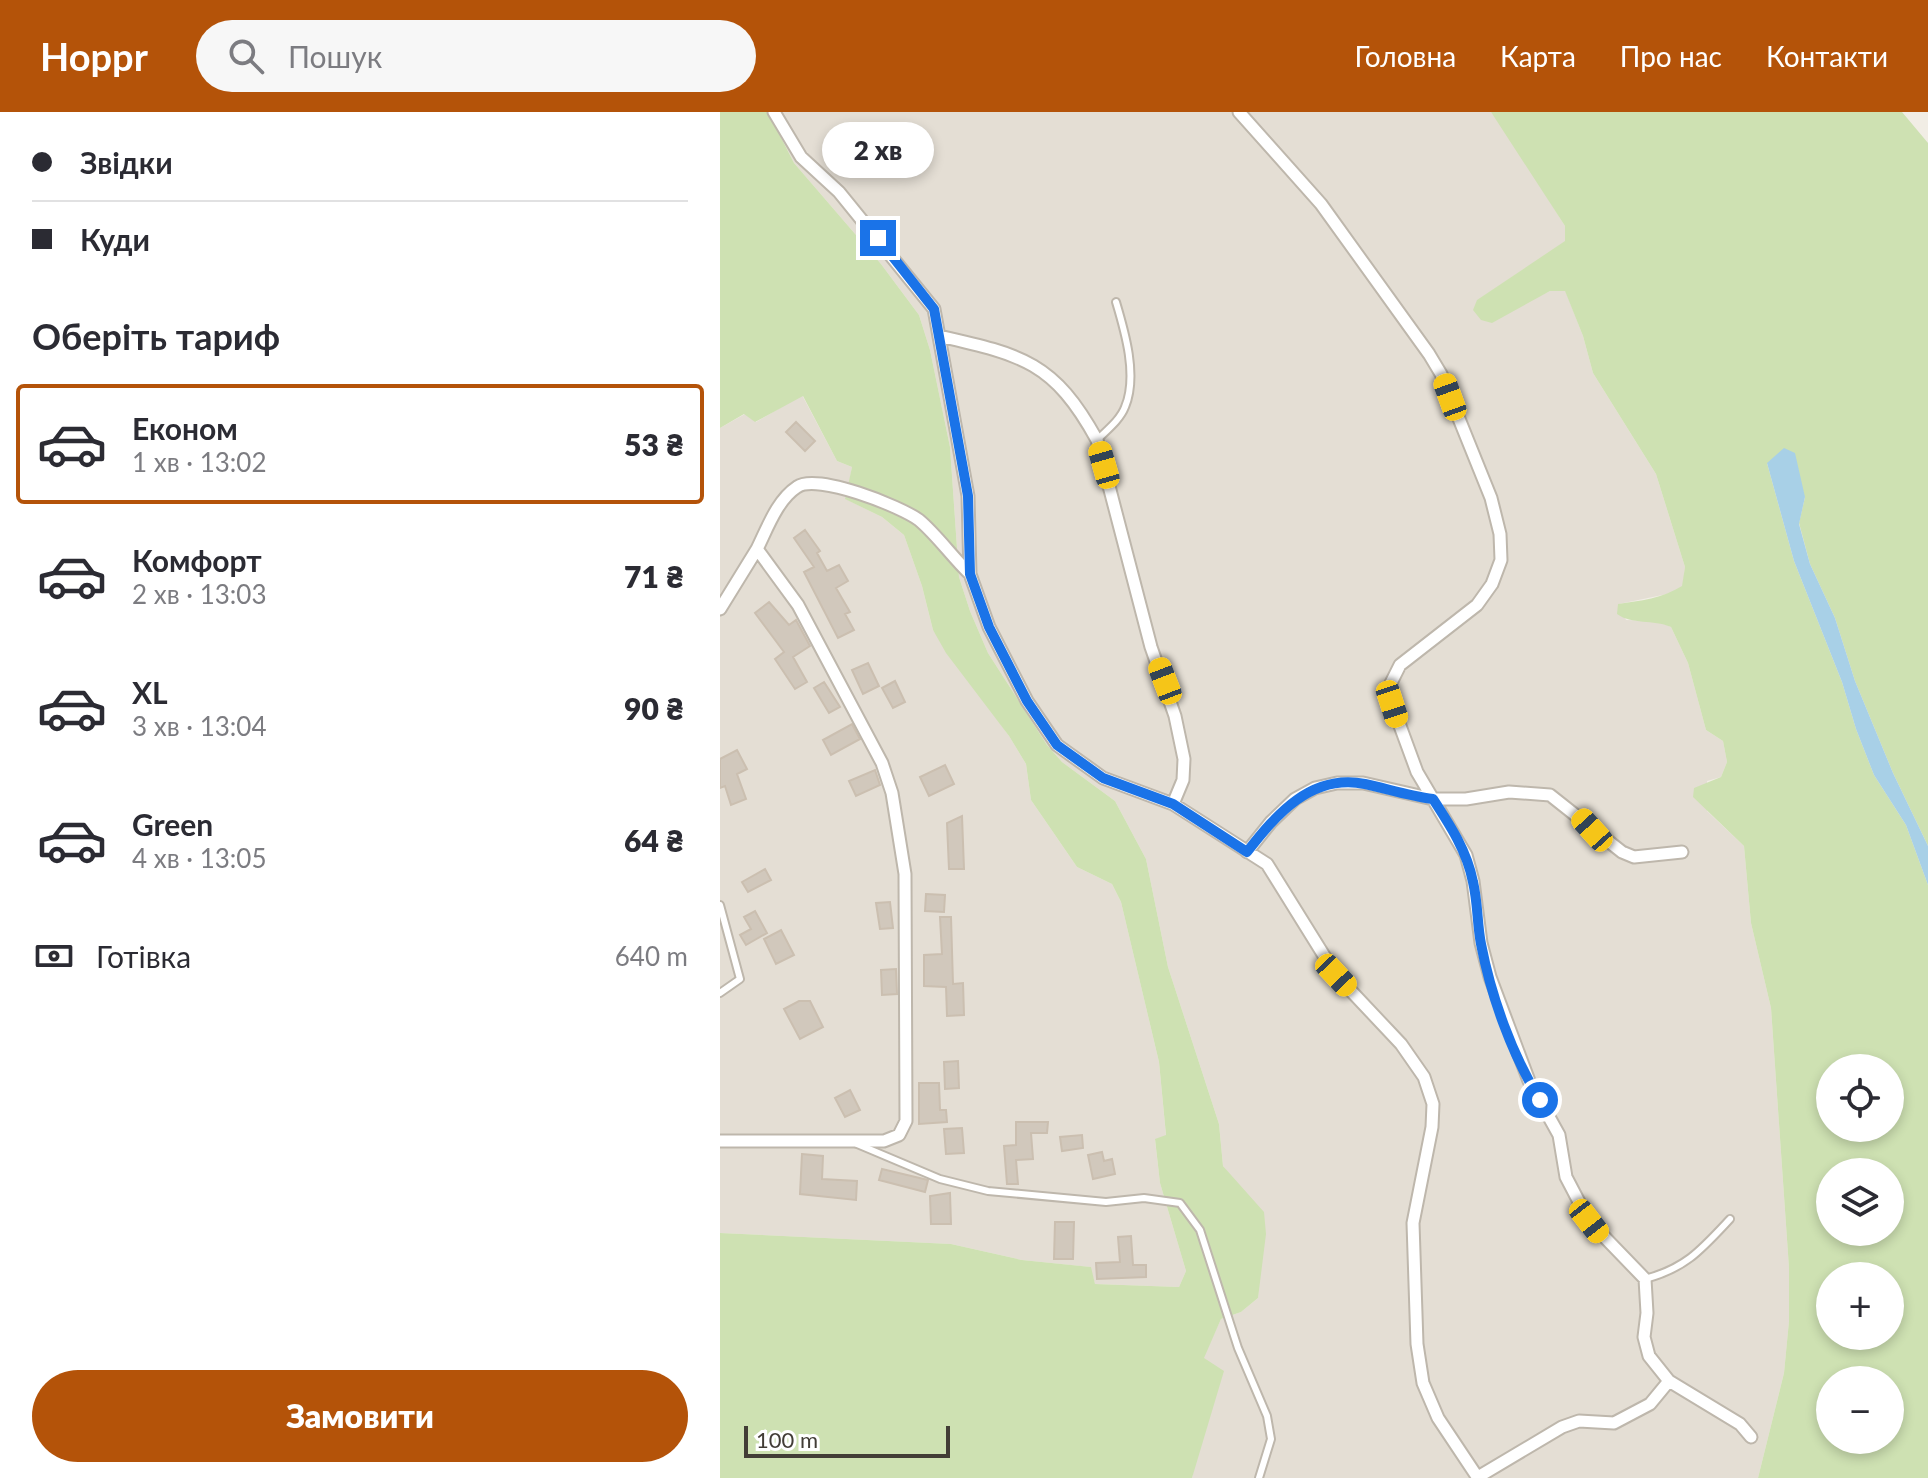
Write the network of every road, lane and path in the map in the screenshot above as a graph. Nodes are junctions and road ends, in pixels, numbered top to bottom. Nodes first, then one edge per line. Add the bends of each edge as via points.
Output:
1 (774, 112) edge
2 (1239, 112) edge
3 (1116, 302) dead end
4 (939, 336) junction
5 (1097, 440) junction
6 (757, 549) junction
7 (970, 574) junction
8 (720, 609) edge
9 (1433, 799) junction
10 (1173, 804) junction
11 (1247, 852) junction
12 (1682, 852) dead end
13 (720, 905) edge
14 (720, 993) edge
15 (720, 1141) edge
16 (854, 1143) junction
17 (1730, 1219) dead end
18 (1645, 1279) junction
19 (1669, 1381) junction
20 (1751, 1437) dead end
21 (1259, 1478) edge
22 (1478, 1478) edge

1 - 4 street via 801,157 839,192 934,309
2 - 9 street via 1321,204 1429,354 1491,498 1501,560 1492,584 1477,605 1400,665 1390,685 1404,740
3 - 5 lane via 1130,383 1126,406
4 - 5 street via 1009,352 1032,363 1061,387
4 - 7 street via 968,496
5 - 10 street via 1184,759 1183,780
6 - 7 street via 778,508 806,483 883,501 919,520
6 - 8 street
6 - 16 street via 798,605 875,750 901,834 906,1121 894,1139
7 - 10 street via 989,627 1027,701 1057,745 1103,778
9 - 11 street via 1363,783 1315,788 1295,799
9 - 12 street via 1509,792 1550,795 1622,852 1634,857
9 - 18 street via 1466,855 1490,977 1529,1081 1559,1135 1566,1177 1589,1221
10 - 11 street
11 - 22 street via 1267,864 1336,975 1401,1044 1424,1077 1433,1115 1413,1223 1417,1344 1423,1383 1438,1418
13 - 14 lane via 740,979
15 - 16 street
16 - 21 lane via 940,1179 988,1191 1180,1203 1200,1230 1233,1334 1267,1416 1271,1439
17 - 18 lane via 1672,1272
18 - 19 street via 1644,1337 1655,1367
19 - 20 street via 1740,1424
19 - 22 street via 1650,1404 1614,1423 1579,1421 1562,1427

